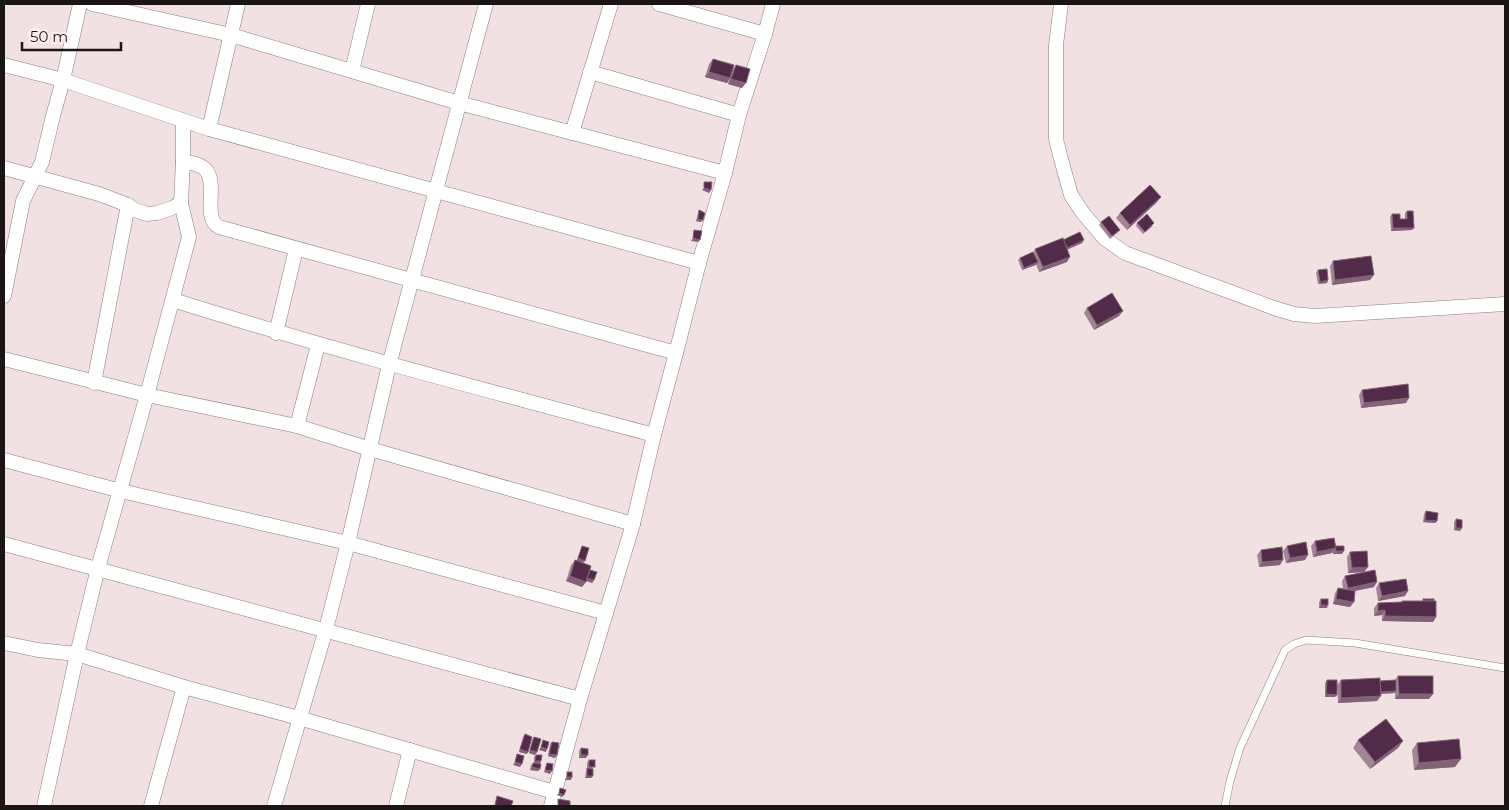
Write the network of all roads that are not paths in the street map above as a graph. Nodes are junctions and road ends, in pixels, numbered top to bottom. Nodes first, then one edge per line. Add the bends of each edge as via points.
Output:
1 (80, 4) edge
2 (92, 4) edge
3 (238, 4) edge
4 (368, 4) edge
5 (486, 4) edge
6 (611, 4) edge
7 (659, 4) edge
8 (773, 4) edge
9 (1060, 4) edge
10 (765, 34) junction
11 (231, 35) junction
12 (4, 65) edge
13 (352, 71) junction
14 (590, 72) junction
15 (64, 80) junction
16 (460, 103) junction
17 (739, 115) junction
18 (183, 121) junction
19 (209, 129) junction
20 (572, 133) junction
21 (184, 161) junction
22 (4, 168) edge
23 (725, 173) junction
24 (36, 176) junction
25 (435, 191) junction
26 (181, 203) junction
27 (128, 205) junction
28 (296, 249) junction
29 (699, 264) junction
30 (411, 281) junction
31 (4, 296) edge
32 (173, 300) junction
33 (1505, 304) edge
34 (276, 333) junction
35 (318, 344) junction
36 (676, 354) junction
37 (4, 359) edge
38 (389, 365) junction
39 (94, 383) junction
40 (147, 395) junction
41 (297, 426) junction
42 (654, 436) junction
43 (370, 449) junction
44 (4, 460) edge
45 (121, 491) junction
46 (633, 524) junction
47 (348, 543) junction
48 (4, 544) edge
49 (98, 568) junction
50 (606, 613) junction
51 (326, 629) junction
52 (4, 643) edge
53 (77, 654) junction
54 (1505, 668) edge
55 (184, 687) junction
56 (580, 699) junction
57 (299, 718) junction
58 (410, 750) junction
59 (554, 792) junction
60 (44, 806) edge
61 (151, 806) edge
62 (274, 806) edge
63 (396, 806) edge
64 (550, 806) edge
65 (1224, 806) edge

1 - 15 street
2 - 11 street
3 - 11 street
4 - 13 street
5 - 16 street
6 - 14 street
7 - 10 street
8 - 10 street
9 - 33 street via 1056,45 1056,139 1061,159 1071,195 1083,213 1104,238 1125,253 1294,314 1315,316
10 - 17 street
11 - 13 street
11 - 19 street
12 - 15 street
13 - 16 street
14 - 17 street
14 - 20 street
15 - 18 street
15 - 24 street
16 - 20 street
16 - 25 street
17 - 23 street
18 - 19 street
18 - 21 street
19 - 25 street
20 - 23 street
21 - 26 street
21 - 28 street via 206,170 210,179 214,224
22 - 24 street
23 - 29 street
24 - 27 street
24 - 31 street via 23,201
25 - 29 street
25 - 30 street
26 - 27 street via 147,214
26 - 32 street via 189,237
27 - 39 street
28 - 30 street
28 - 34 street
29 - 36 street
30 - 36 street
30 - 38 street
32 - 34 street
32 - 40 street
34 - 35 street
35 - 38 street
35 - 41 street
36 - 42 street
37 - 39 street
38 - 42 street
38 - 43 street
39 - 40 street
40 - 41 street
40 - 45 street
41 - 43 street
42 - 46 street
43 - 46 street
43 - 47 street
44 - 45 street
45 - 47 street
45 - 49 street
46 - 50 street
47 - 50 street
47 - 51 street
48 - 49 street
49 - 51 street
49 - 53 street
50 - 56 street
51 - 56 street
51 - 57 street
52 - 53 street
53 - 55 street
53 - 60 street
54 - 65 lane via 1355,643 1306,640 1294,644 1285,650 1240,748
55 - 57 street
55 - 61 street
56 - 59 street
57 - 58 street
57 - 62 street
58 - 59 street
58 - 63 street
59 - 64 street

